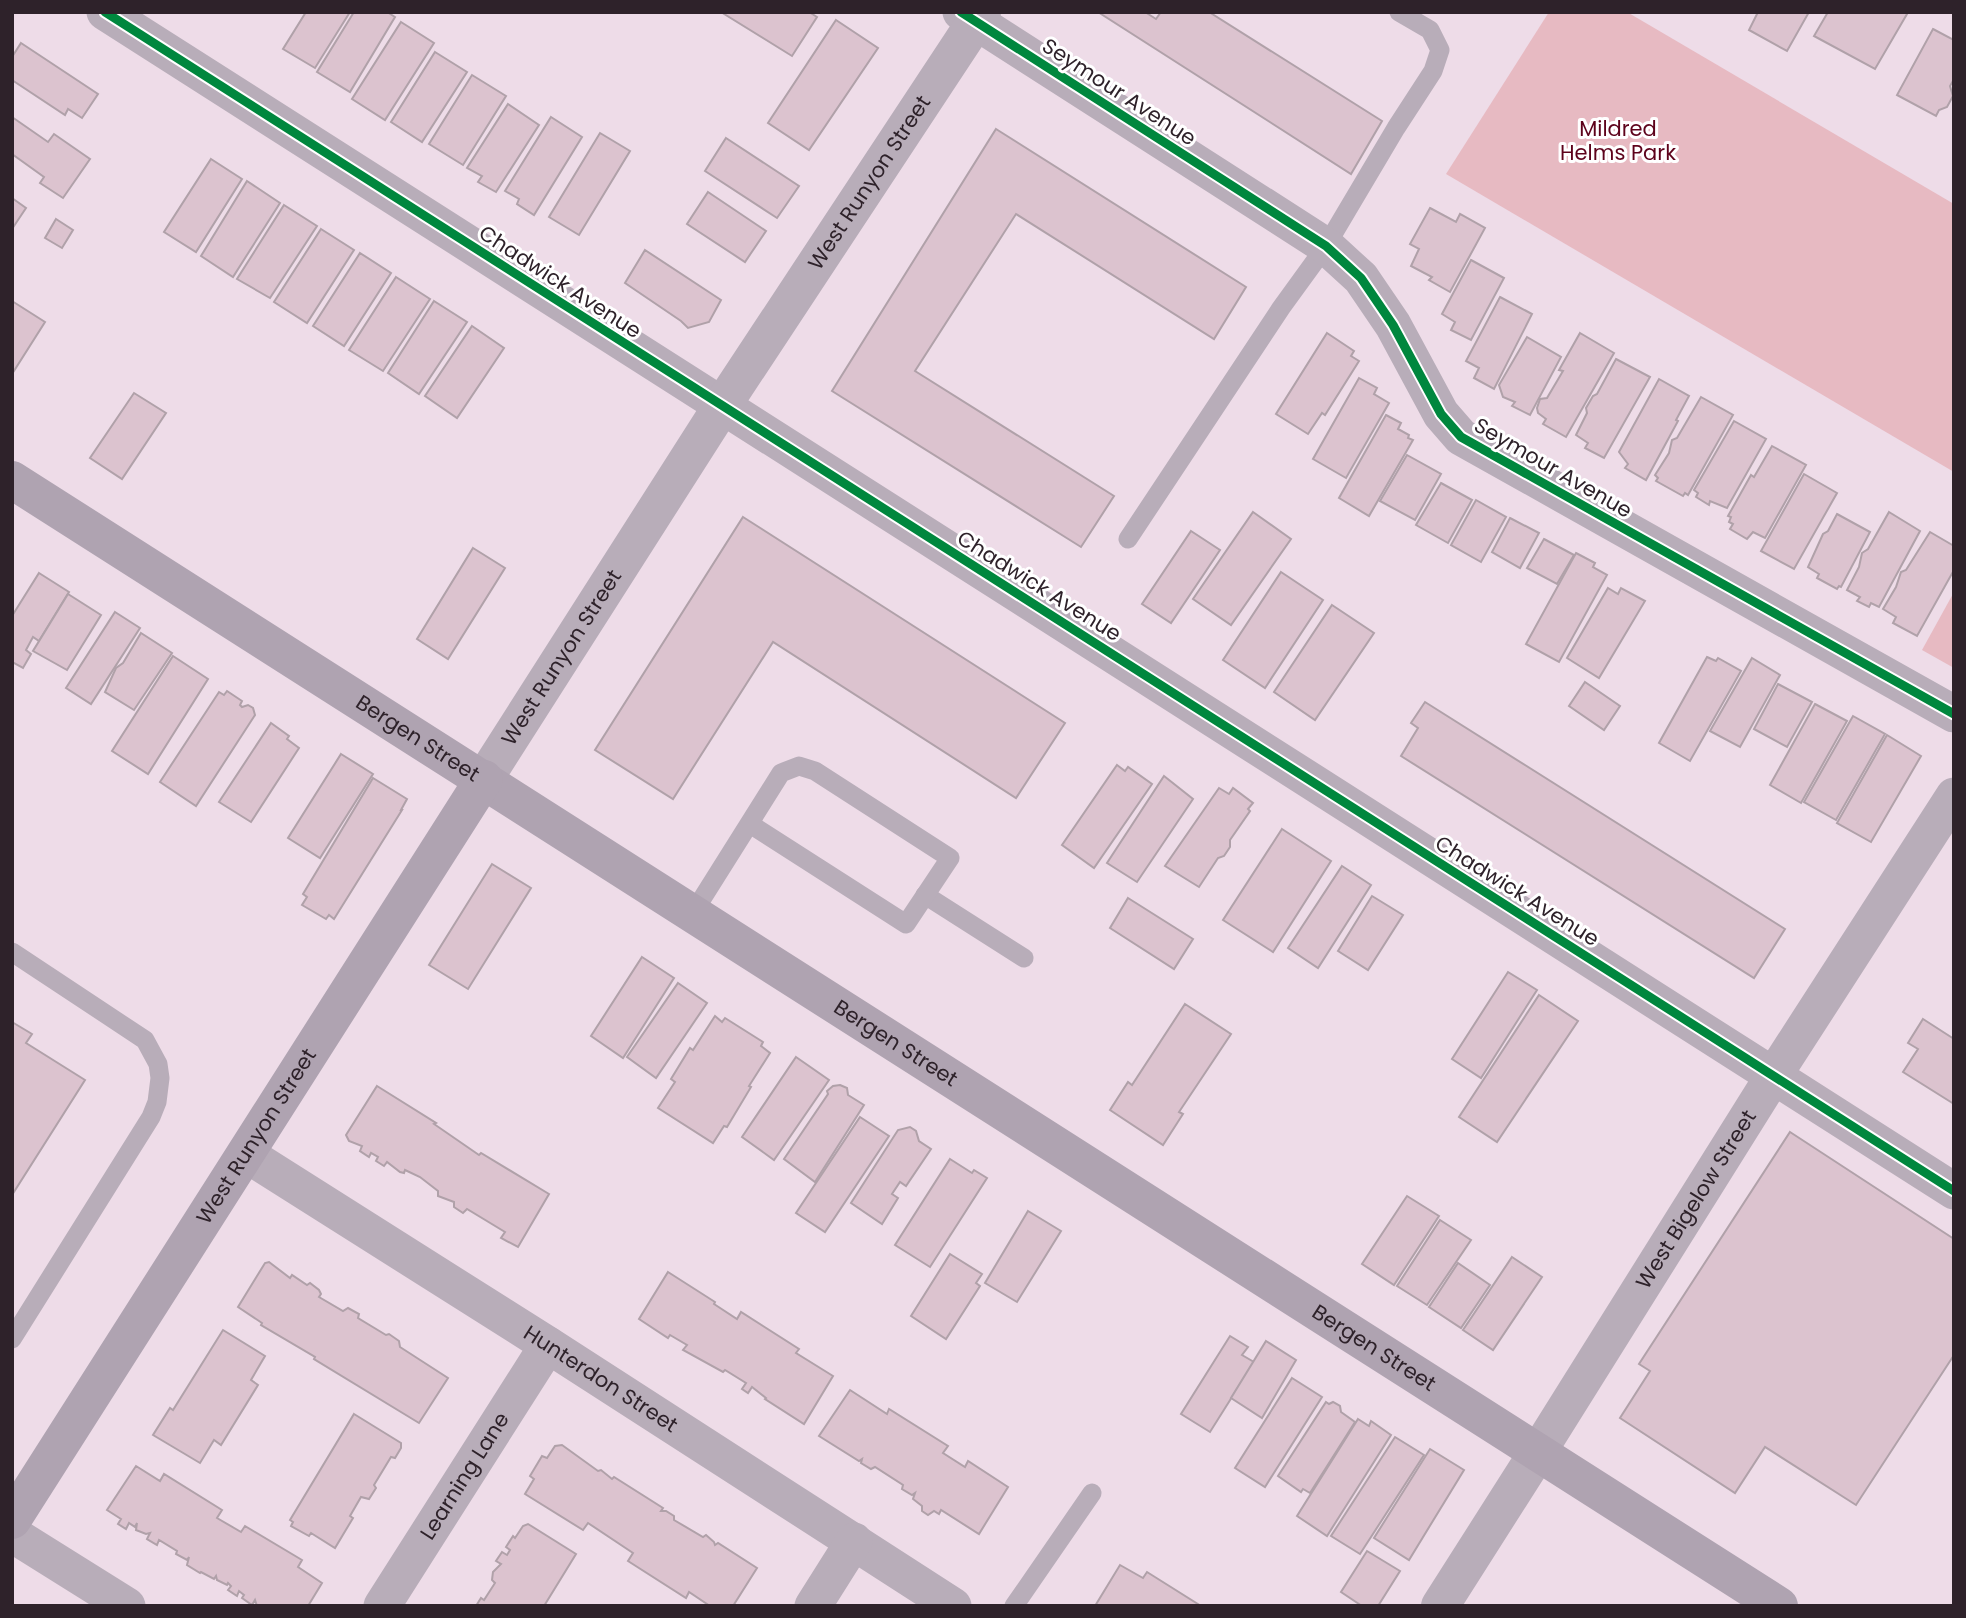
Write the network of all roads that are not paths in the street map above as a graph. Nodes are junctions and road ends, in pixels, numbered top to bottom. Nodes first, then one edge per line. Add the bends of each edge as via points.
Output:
1 (105, 12) edge
2 (1398, 12) edge
3 (973, 15) edge
4 (1326, 246) junction
5 (722, 406) junction
6 (12, 480) edge
7 (1128, 539) dead end
8 (1954, 714) edge
9 (484, 779) junction
10 (1954, 796) edge
11 (750, 824) junction
12 (925, 895) junction
13 (693, 913) junction
14 (12, 952) edge
15 (1024, 958) dead end
16 (1774, 1075) junction
17 (246, 1154) junction
18 (1954, 1191) edge
19 (12, 1339) edge
20 (548, 1345) junction
21 (1538, 1452) junction
22 (1092, 1493) dead end
23 (12, 1520) edge
24 (12, 1534) edge
25 (854, 1541) junction
26 (127, 1606) edge
27 (382, 1606) edge
28 (813, 1606) edge
29 (953, 1606) edge
30 (1014, 1606) edge
31 (1440, 1606) edge
32 (1779, 1606) edge

1 - 5 street, Chadwick Avenue
2 - 4 lane via 1430,30 1440,50 1433,71
3 - 4 street, Seymour Avenue
3 - 5 street, West Runyon Street
4 - 7 lane
4 - 8 street, Seymour Avenue via 1361,278 1393,325 1441,414 1461,438
5 - 9 street, West Runyon Street
5 - 16 street, Chadwick Avenue
6 - 9 main road, Bergen Street
9 - 13 main road, Bergen Street
9 - 17 main road, West Runyon Street
10 - 16 street, West Bigelow Street
11 - 12 lane via 906,924
11 - 12 lane via 781,773 799,766 815,771 950,858
11 - 13 lane
12 - 15 lane
13 - 21 main road, Bergen Street
14 - 19 lane via 145,1040 160,1078 152,1117
16 - 18 street, Chadwick Avenue
16 - 21 street, West Bigelow Street
17 - 20 street, Hunterdon Street
17 - 23 main road, West Runyon Street
20 - 25 street, Hunterdon Street
20 - 27 street, Learning Lane
21 - 31 street, West Bigelow Street
21 - 32 main road, Bergen Street
22 - 30 lane
24 - 26 street
25 - 28 street
25 - 29 street, Hunterdon Street

